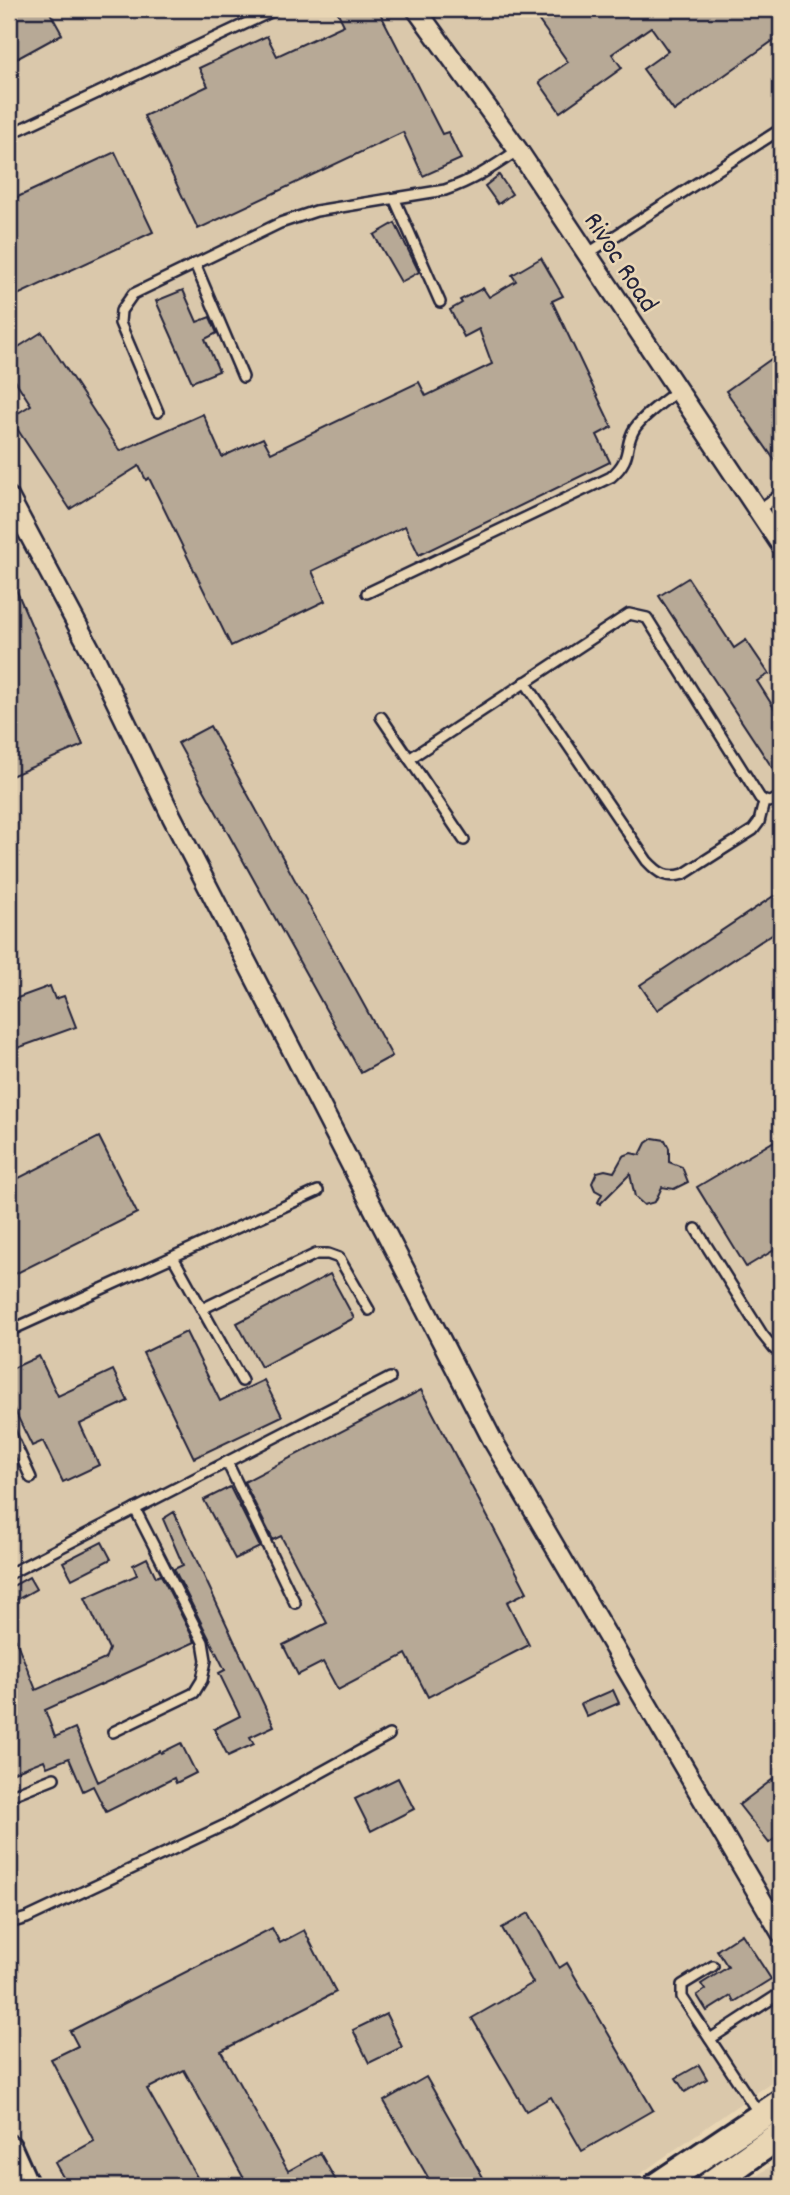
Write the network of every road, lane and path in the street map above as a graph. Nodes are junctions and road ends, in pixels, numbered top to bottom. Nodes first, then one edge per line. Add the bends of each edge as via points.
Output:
1 (277, 9) edge
2 (416, 9) edge
3 (781, 129) edge
4 (12, 133) dead end
5 (518, 150) junction
6 (395, 200) junction
7 (587, 254) junction
8 (195, 264) junction
9 (440, 302) dead end
10 (243, 377) dead end
11 (677, 391) junction
12 (158, 412) dead end
13 (781, 494) edge
14 (9, 497) edge
15 (758, 510) junction
16 (781, 545) edge
17 (367, 593) dead end
18 (525, 682) junction
19 (381, 717) dead end
20 (409, 758) junction
21 (781, 796) edge
22 (764, 802) junction
23 (464, 840) dead end
24 (318, 1191) dead end
25 (696, 1229) dead end
26 (173, 1257) junction
27 (202, 1309) junction
28 (369, 1310) dead end
29 (9, 1331) edge
30 (781, 1352) edge
31 (390, 1378) dead end
32 (242, 1381) dead end
33 (9, 1430) edge
34 (226, 1462) junction
35 (31, 1478) dead end
36 (135, 1509) junction
37 (9, 1574) edge
38 (295, 1603) dead end
39 (114, 1732) dead end
40 (389, 1735) dead end
41 (54, 1777) dead end
42 (9, 1796) edge
43 (9, 1926) edge
44 (781, 1933) edge
45 (713, 1966) dead end
46 (776, 1996) dead end
47 (710, 2039) junction
48 (775, 2127) edge
49 (9, 2148) edge
50 (26, 2186) edge
51 (657, 2186) edge
52 (708, 2186) edge

1 - 4 lane
2 - 5 street, Rivoc Road
3 - 7 lane
5 - 6 lane via 462,184
5 - 7 street, Rivoc Road
6 - 8 lane via 316,211
6 - 9 lane
7 - 11 street, Rivoc Road
8 - 10 lane
8 - 12 lane via 133,294 121,311 120,323
11 - 15 street, Rivoc Road
11 - 17 lane via 635,429 627,456 611,477
13 - 15 lane
14 - 44 street via 493,1441
15 - 16 street, Rivoc Road
18 - 20 lane
18 - 22 lane via 629,614 647,618
18 - 22 lane via 658,873 684,874 753,830
19 - 20 lane
20 - 23 lane
21 - 22 lane
24 - 26 lane
25 - 30 lane via 762,1334
26 - 27 lane
26 - 29 lane
27 - 28 lane via 316,1254 328,1254 339,1258
27 - 32 lane
31 - 34 lane
33 - 35 lane
34 - 36 lane
34 - 38 lane
36 - 37 lane
36 - 39 lane via 203,1642 206,1660 194,1693
40 - 43 lane via 227,1824
41 - 42 lane
45 - 47 lane via 682,1985 680,1991
46 - 47 lane
47 - 48 lane
48 - 51 main road
48 - 52 main road
49 - 50 street

